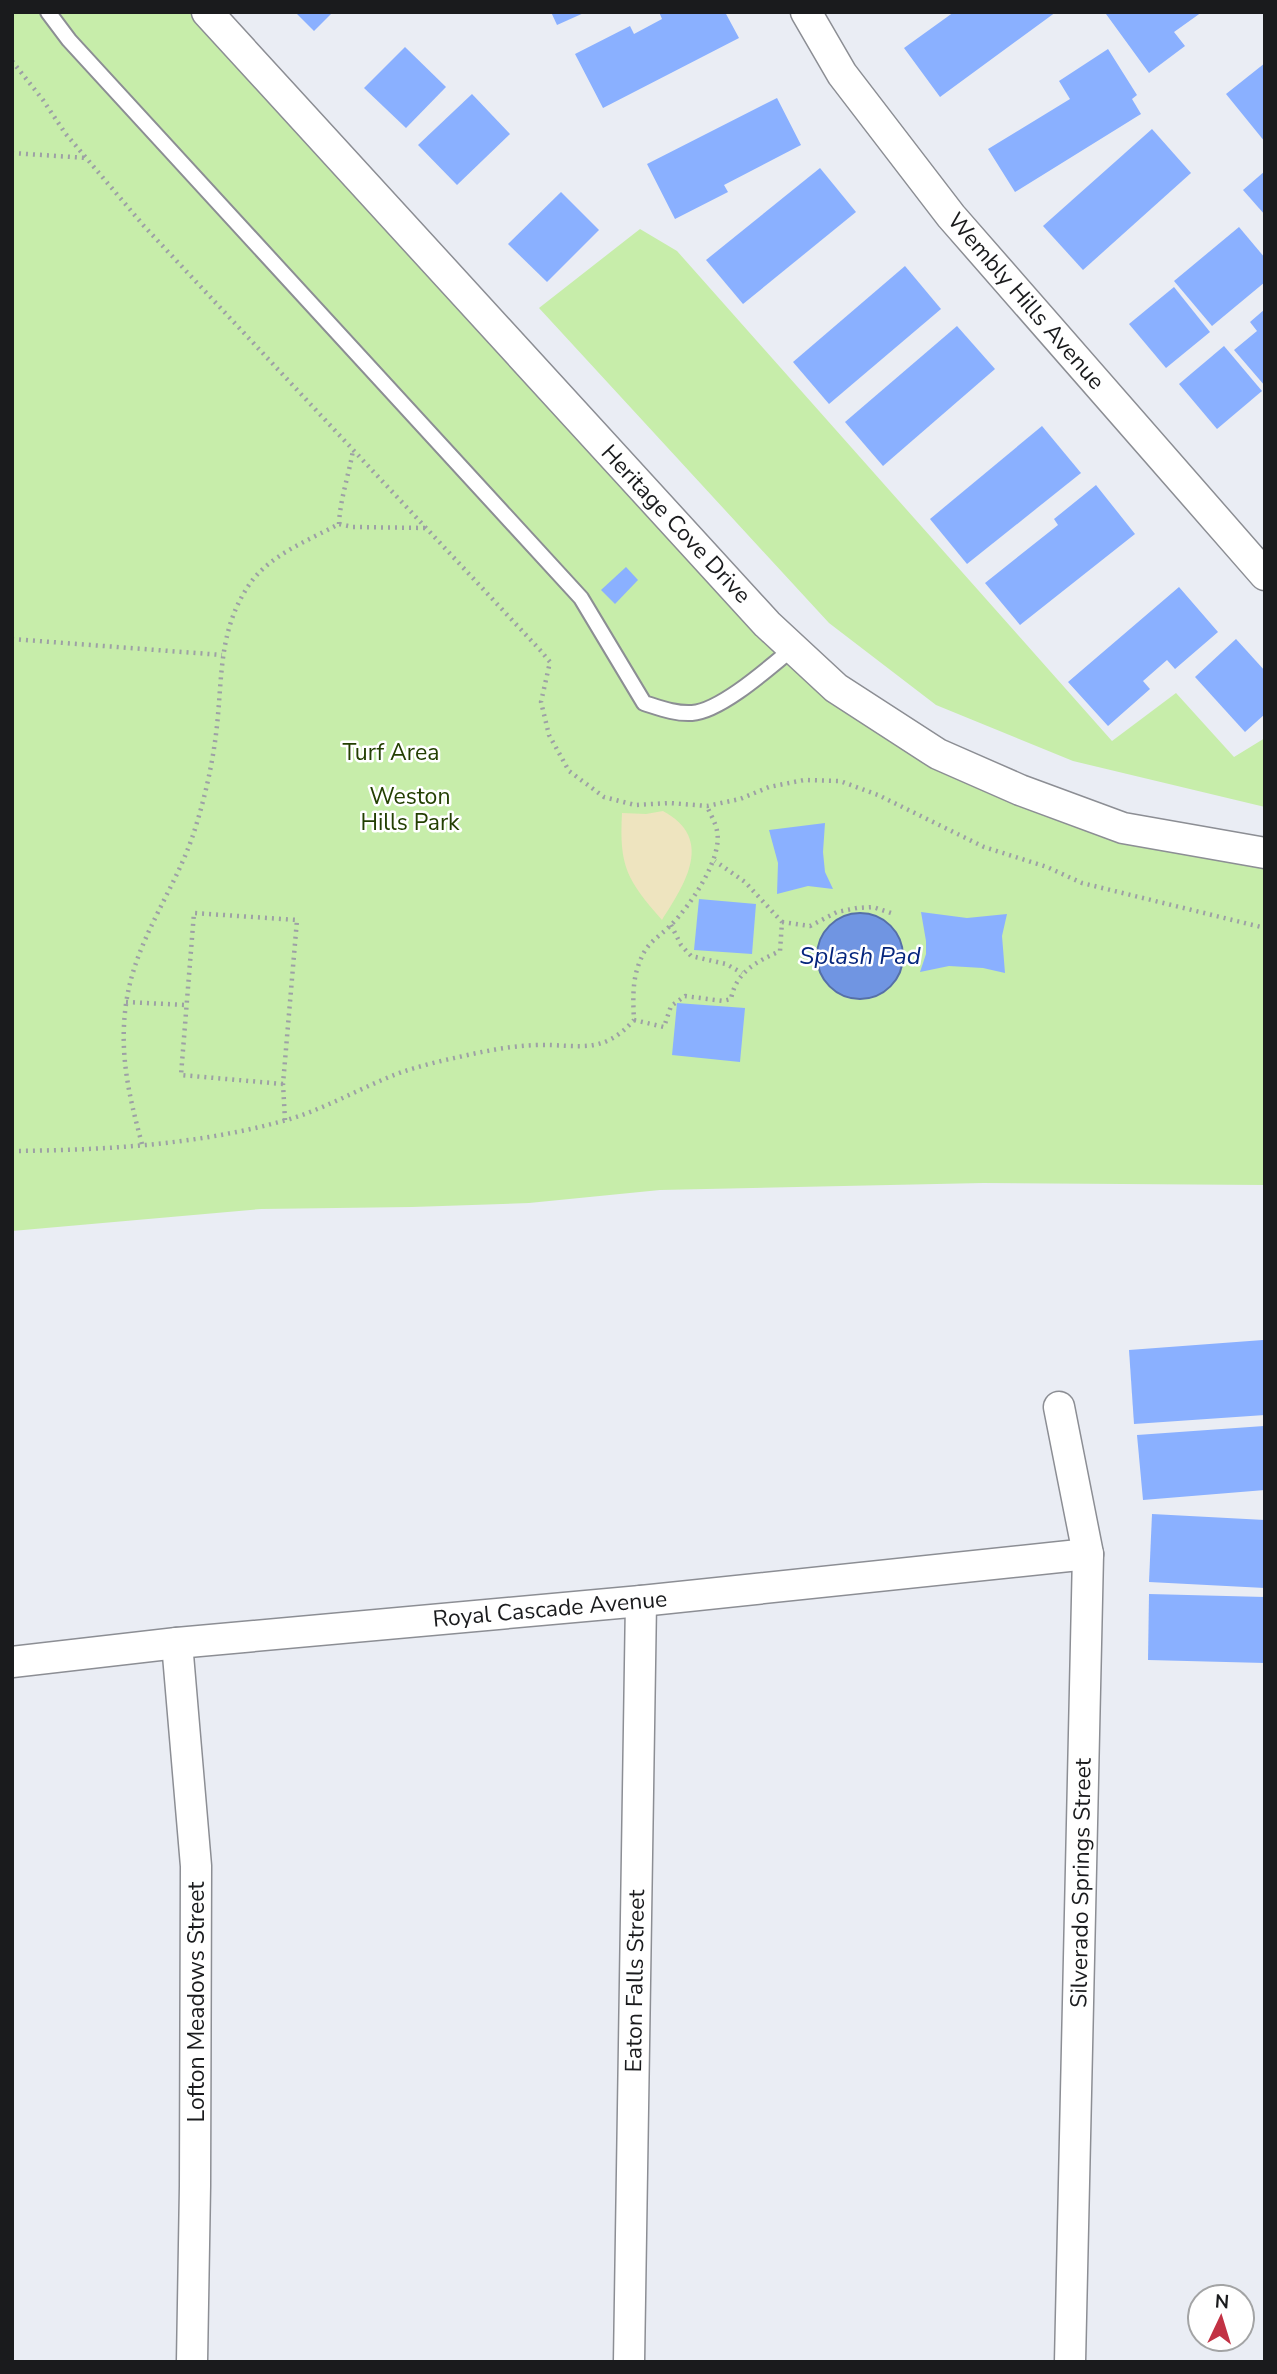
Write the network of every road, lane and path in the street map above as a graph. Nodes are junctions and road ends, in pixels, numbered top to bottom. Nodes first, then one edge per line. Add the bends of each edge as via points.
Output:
1 (48, 12) edge
2 (206, 12) edge
3 (806, 12) edge
4 (12, 153) edge
5 (87, 158) dead end
6 (353, 450) dead end
7 (339, 524) junction
8 (427, 528) dead end
9 (1265, 575) edge
10 (12, 639) edge
11 (793, 648) junction
12 (222, 655) junction
13 (706, 806) dead end
14 (1265, 853) edge
15 (715, 861) junction
16 (891, 913) dead end
17 (782, 922) junction
18 (670, 925) junction
19 (742, 974) junction
20 (126, 1002) junction
21 (186, 1006) junction
22 (634, 1020) junction
23 (283, 1084) junction
24 (285, 1120) junction
25 (142, 1144) junction
26 (12, 1151) edge
27 (1059, 1407) dead end
28 (1088, 1554) junction
29 (641, 1601) junction
30 (177, 1643) junction
31 (12, 1662) edge
32 (192, 2362) edge
33 (629, 2362) edge
34 (1070, 2362) edge

1 - 11 lane via 581,597 644,703 682,713 715,706
2 - 11 street, Heritage Cove Drive
3 - 9 street, Wembly Hills Avenue via 842,74 951,216
4 - 5 path
6 - 7 path
7 - 8 path
7 - 12 path via 277,558 252,581 230,621
10 - 12 path
11 - 14 street, Heritage Cove Drive via 836,688 938,754 1020,790 1124,828
12 - 20 path via 216,736 194,834 139,953
13 - 15 path via 718,832
15 - 17 path via 745,882
15 - 18 path
16 - 17 path via 857,908 810,926
17 - 19 path via 780,951
18 - 19 path via 691,956 726,964
18 - 22 path via 653,938 640,961 633,992
19 - 22 path via 731,999 685,996 671,1006 664,1027
20 - 21 path
20 - 25 path via 125,1079
21 - 23 path via 181,1075
21 - 23 path via 194,913 297,920
22 - 24 path via 624,1032 598,1046 500,1048 456,1058 403,1072
23 - 24 path
24 - 25 path via 183,1142
25 - 26 path
27 - 28 street, Silverado Springs Street
28 - 29 street, Royal Cascade Avenue
28 - 34 street, Silverado Springs Street
29 - 30 street, Royal Cascade Avenue
29 - 33 street, Eaton Falls Street
30 - 31 street, Royal Cascade Avenue
30 - 32 street, Lofton Meadows Street via 196,1866

